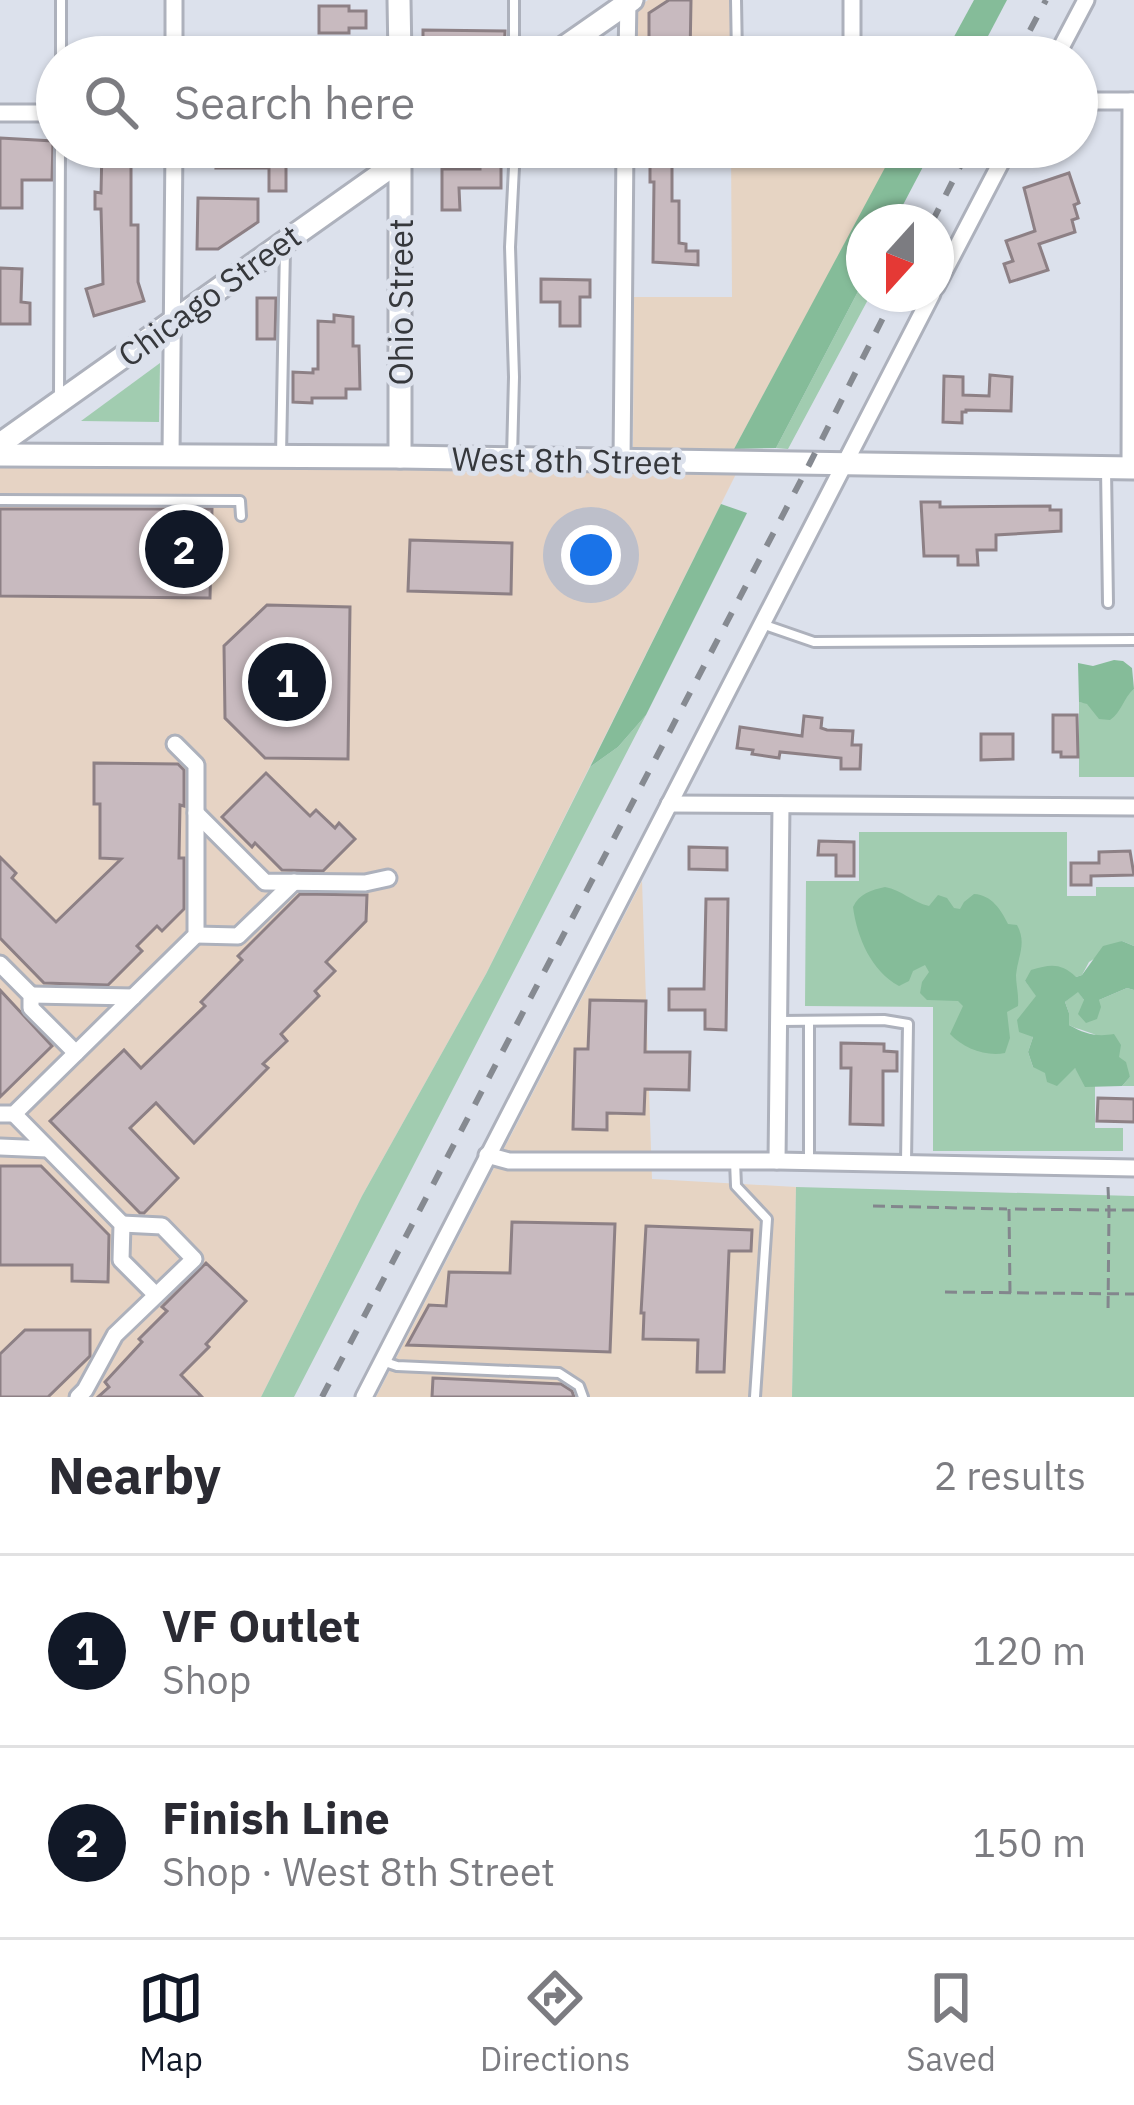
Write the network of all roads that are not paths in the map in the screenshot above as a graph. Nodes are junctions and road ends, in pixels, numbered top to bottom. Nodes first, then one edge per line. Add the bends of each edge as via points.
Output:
1 (62, 0) edge
2 (174, 0) edge
3 (400, 0) edge
4 (514, 0) edge
5 (736, 0) edge
6 (852, 0) edge
7 (1086, 0) edge
8 (629, 1) edge
9 (61, 36) edge
10 (174, 36) edge
11 (400, 36) edge
12 (514, 36) edge
13 (580, 36) edge
14 (628, 36) edge
15 (737, 36) edge
16 (852, 36) edge
17 (1067, 36) edge
18 (1098, 101) edge
19 (1132, 101) edge
20 (0, 113) edge
21 (36, 113) edge
22 (60, 168) edge
23 (174, 168) edge
24 (383, 168) edge
25 (406, 168) edge
26 (514, 168) edge
27 (625, 168) edge
28 (998, 168) edge
29 (285, 241) junction
30 (954, 253) edge
31 (923, 312) edge
32 (170, 321) junction
33 (58, 405) junction
34 (0, 444) edge
35 (0, 455) edge
36 (171, 456) junction
37 (281, 457) junction
38 (400, 457) junction
39 (512, 459) junction
40 (622, 460) junction
41 (844, 463) junction
42 (1123, 468) edge
43 (0, 500) edge
44 (241, 516) dead end
45 (1108, 603) dead end
46 (762, 623) junction
47 (1134, 640) edge
48 (176, 744) dead end
49 (669, 803) junction
50 (781, 806) junction
51 (1134, 807) edge
52 (196, 813) junction
53 (388, 878) dead end
54 (294, 882) junction
55 (196, 935) junction
56 (0, 964) edge
57 (31, 995) junction
58 (134, 997) junction
59 (778, 1021) junction
60 (809, 1021) junction
61 (76, 1053) junction
62 (7, 1114) edge
63 (0, 1148) edge
64 (48, 1148) junction
65 (487, 1155) junction
66 (735, 1161) junction
67 (777, 1161) junction
68 (809, 1162) junction
69 (905, 1164) junction
70 (1134, 1168) edge
71 (122, 1224) junction
72 (156, 1295) junction
73 (382, 1361) junction
74 (78, 1397) edge
75 (364, 1397) edge
76 (583, 1397) edge
77 (755, 1397) edge

1 - 9 lane
2 - 10 street
3 - 11 street
4 - 12 lane
5 - 15 lane
6 - 16 street
7 - 17 street
8 - 13 street
8 - 14 street
18 - 19 street
19 - 42 street
20 - 21 street
22 - 33 lane
23 - 32 street
24 - 29 street, Chicago Street
25 - 38 street, Ohio Street
26 - 39 lane
27 - 40 street
28 - 30 street
29 - 32 street, Chicago Street
29 - 37 lane
31 - 41 street
32 - 33 street, Chicago Street
32 - 36 street
33 - 34 street, Chicago Street
35 - 36 street, West 8th Street
36 - 37 street, West 8th Street
37 - 38 street, West 8th Street
38 - 39 street, West 8th Street
39 - 40 street, West 8th Street
40 - 41 street, West 8th Street
41 - 42 street, West 8th Street
41 - 46 street
42 - 45 lane
43 - 44 lane via 240,501
46 - 47 lane via 814,642
46 - 49 street
48 - 52 street via 196,765
49 - 50 street
49 - 65 street
50 - 51 street
50 - 59 street
52 - 54 street via 265,882
52 - 55 street
53 - 54 street
54 - 55 street via 238,936
55 - 58 street
56 - 57 street
57 - 58 street
57 - 61 street via 31,1008
58 - 61 street
59 - 60 lane
59 - 67 street
60 - 68 lane
60 - 69 lane via 908,1024
61 - 62 street
62 - 64 street
63 - 64 street
64 - 71 street
65 - 66 street
65 - 73 street
66 - 67 street
66 - 77 lane via 736,1186 766,1219
67 - 68 street
68 - 69 street
69 - 70 street
71 - 72 street via 122,1260
71 - 72 street via 162,1226 194,1259
72 - 74 street via 116,1335
73 - 75 street
73 - 76 lane via 559,1373

